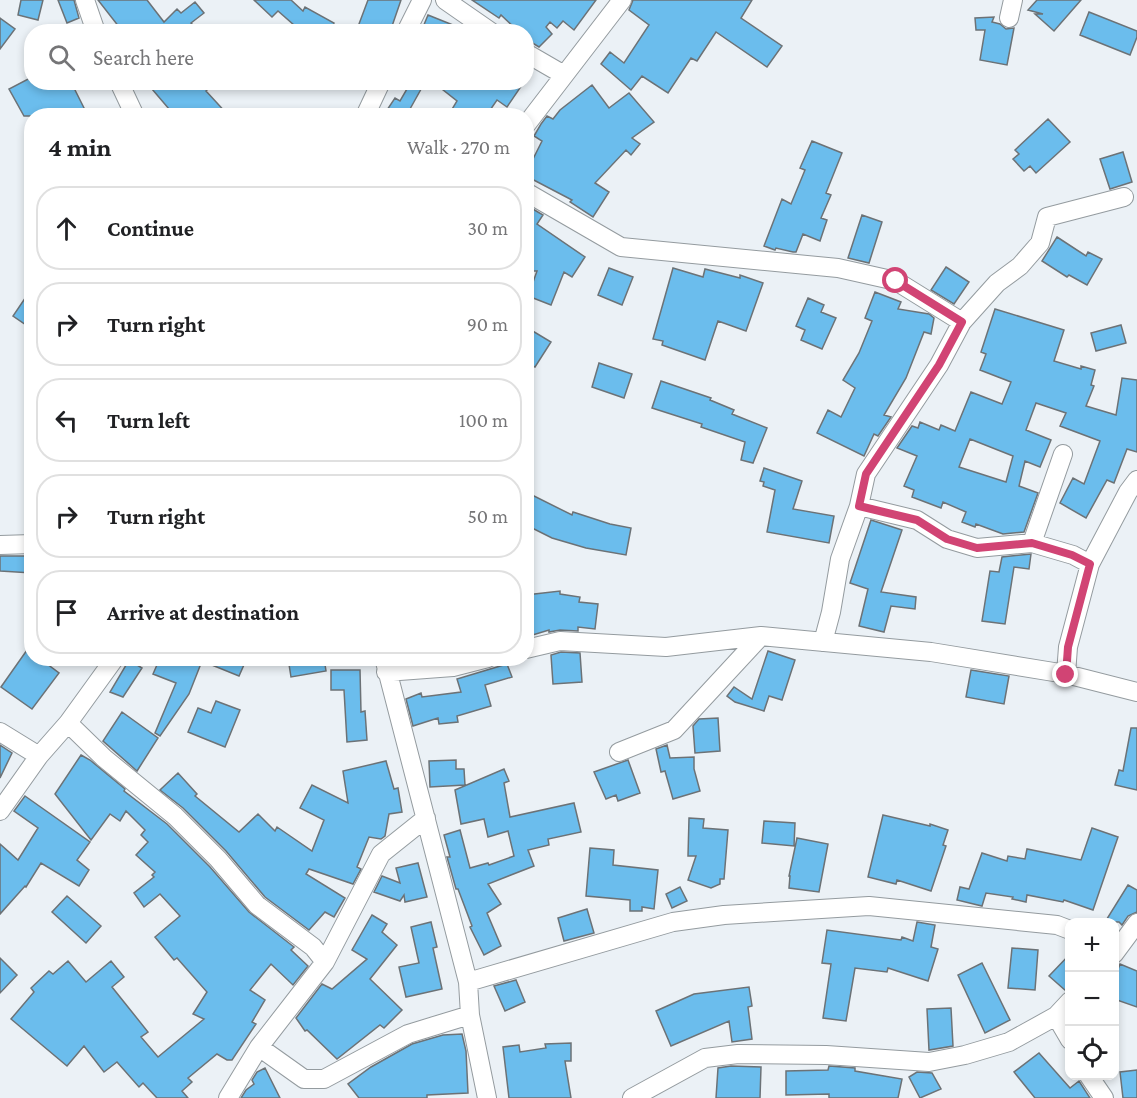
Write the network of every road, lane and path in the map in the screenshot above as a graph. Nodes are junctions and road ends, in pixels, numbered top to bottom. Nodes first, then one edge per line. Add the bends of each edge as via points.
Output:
1 (85, 0) edge
2 (422, 0) edge
3 (445, 0) edge
4 (622, 0) edge
5 (1013, 0) edge
6 (1009, 18) dead end
7 (93, 24) edge
8 (410, 24) edge
9 (480, 24) edge
10 (534, 58) edge
11 (564, 75) junction
12 (123, 90) edge
13 (377, 90) edge
14 (131, 108) edge
15 (369, 108) edge
16 (534, 114) edge
17 (1124, 196) dead end
18 (534, 197) edge
19 (962, 322) junction
20 (1063, 454) dead end
21 (1137, 480) edge
22 (859, 506) junction
23 (1032, 543) junction
24 (24, 544) edge
25 (0, 545) edge
26 (1090, 564) junction
27 (760, 636) junction
28 (823, 642) junction
29 (534, 647) edge
30 (109, 666) edge
31 (385, 666) edge
32 (419, 666) edge
33 (457, 666) edge
34 (1066, 675) junction
35 (1137, 692) edge
36 (69, 723) junction
37 (0, 732) edge
38 (618, 752) dead end
39 (39, 756) junction
40 (0, 811) edge
41 (426, 818) junction
42 (1137, 923) edge
43 (1065, 928) edge
44 (1122, 950) edge
45 (325, 962) junction
46 (468, 982) junction
47 (1065, 1006) edge
48 (470, 1016) junction
49 (1056, 1016) junction
50 (1065, 1031) edge
51 (259, 1047) junction
52 (1092, 1080) edge
53 (228, 1098) edge
54 (487, 1098) edge
55 (632, 1098) edge
56 (1104, 1098) edge

1 - 7 street
2 - 8 street
3 - 9 street
4 - 11 street
5 - 6 street
10 - 11 street
11 - 16 street
12 - 14 street
13 - 15 street
17 - 19 street via 1047,217 1040,243
18 - 19 street via 621,247 838,268 896,281
19 - 22 street via 939,365 866,474
20 - 23 street
21 - 26 street
22 - 23 street via 917,520 947,539 977,548
22 - 28 street via 840,559
23 - 26 street
24 - 25 street
26 - 34 street via 1068,647
27 - 28 street
27 - 29 street via 666,647 560,640
27 - 38 street via 674,730
28 - 34 street via 931,652
30 - 36 street
31 - 41 street
32 - 33 street
34 - 35 street
36 - 39 street
36 - 45 street via 104,758 175,816 257,904 313,947
37 - 39 street
39 - 40 street
41 - 45 street via 381,854
41 - 46 street
42 - 44 street
43 - 46 street via 869,906 723,915 673,922
45 - 51 street
46 - 48 street
47 - 49 street
48 - 51 street via 408,1034 324,1079 304,1079
48 - 54 street
49 - 50 street
49 - 55 street via 1009,1042 929,1062 738,1054 705,1058
51 - 53 street
52 - 56 street

